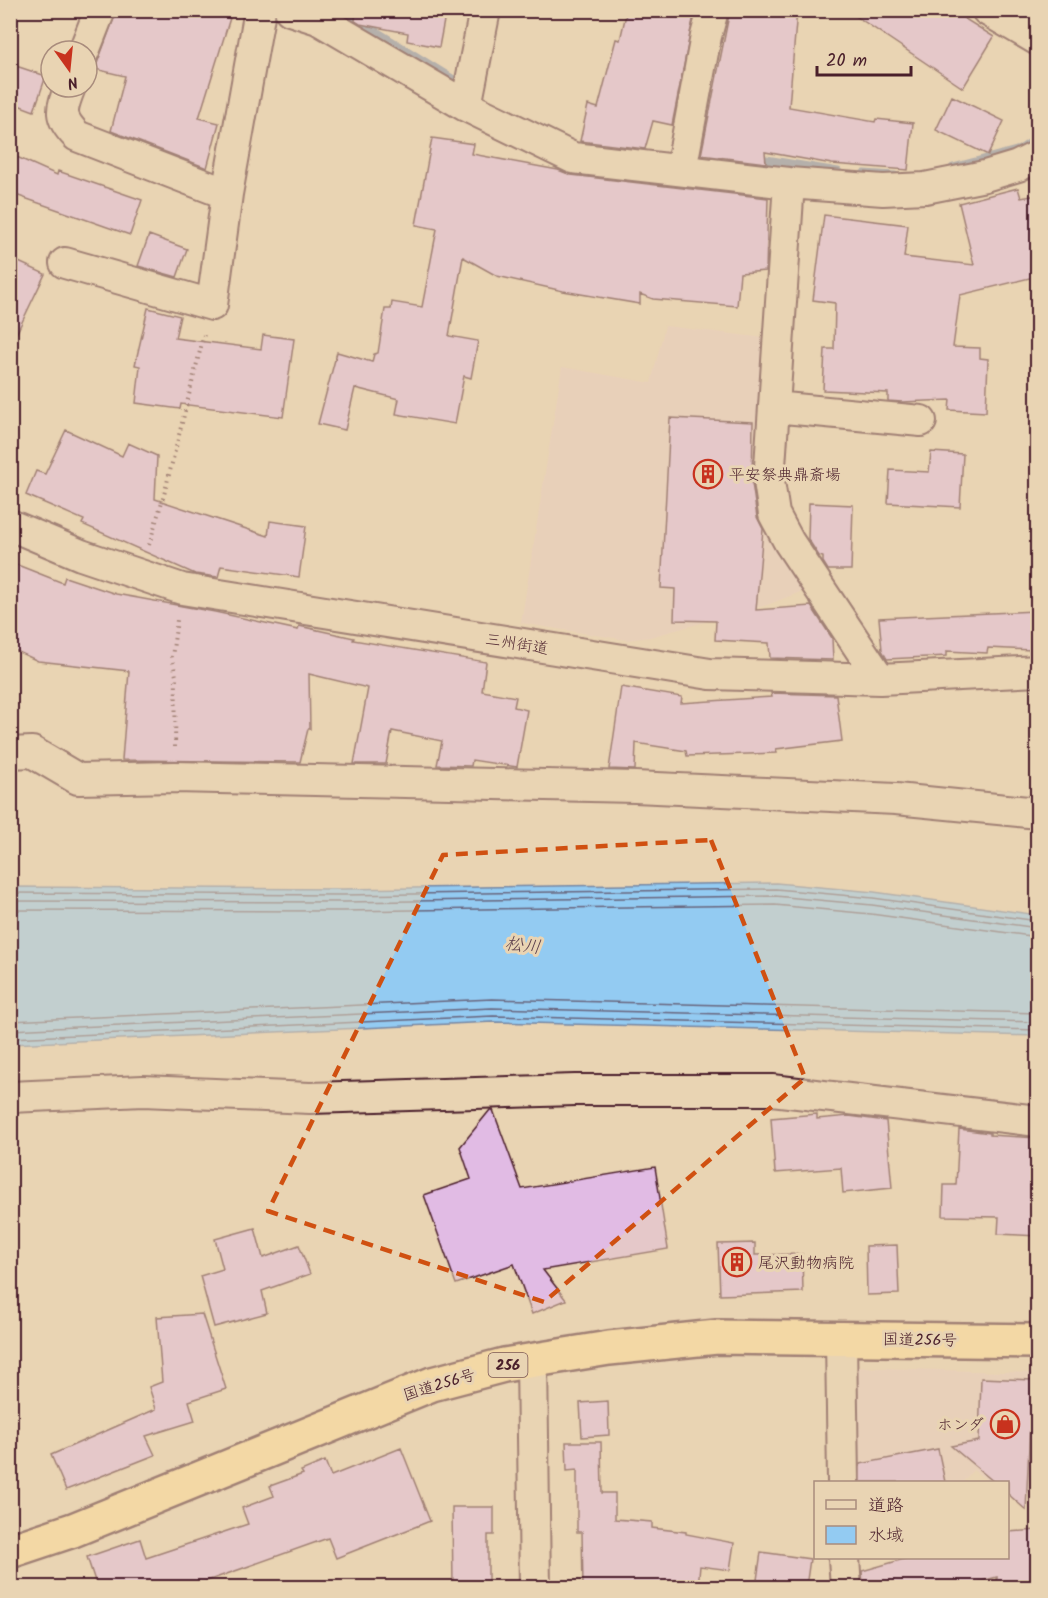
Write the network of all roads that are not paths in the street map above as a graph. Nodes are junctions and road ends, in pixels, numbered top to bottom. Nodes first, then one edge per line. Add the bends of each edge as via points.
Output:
1 (100, 10) edge
2 (260, 10) edge
3 (290, 10) edge
4 (484, 10) edge
5 (713, 10) edge
6 (987, 10) edge
7 (89, 39) edge
8 (1038, 40) edge
9 (469, 95) junction
10 (65, 99) edge
11 (1038, 156) edge
12 (681, 167) junction
13 (789, 183) junction
14 (227, 194) junction
15 (65, 263) dead end
16 (774, 407) junction
17 (921, 421) dead end
18 (10, 525) edge
19 (1038, 671) edge
20 (880, 679) junction
21 (10, 753) edge
22 (1038, 813) edge
23 (10, 1097) edge
24 (1038, 1121) edge
25 (841, 1337) junction
26 (1038, 1341) edge
27 (532, 1361) junction
28 (843, 1481) edge
29 (10, 1551) edge
30 (844, 1559) edge
31 (535, 1587) edge
32 (846, 1587) edge

1 - 7 street
2 - 14 street
3 - 9 street via 318,19
4 - 9 street
5 - 12 street
6 - 8 street
9 - 12 street via 573,158
10 - 14 street via 61,109 66,125 77,136
11 - 13 street via 985,176 925,188 883,190
12 - 13 street
13 - 16 street
14 - 15 street via 212,305
16 - 17 street
16 - 20 street via 769,481 774,514
18 - 20 street, 三州街道 via 182,589 710,674
19 - 20 street, 三州街道
21 - 22 street via 32,752 78,779 175,777 635,787 896,799
23 - 24 street via 143,1091 310,1098 575,1090 772,1090
25 - 26 highway, 国道256号 / 256
25 - 27 highway, 国道256号 / 256 via 717,1337
25 - 28 street
27 - 29 highway, 国道256号 / 256 via 432,1384 73,1530
27 - 31 street
30 - 32 street

